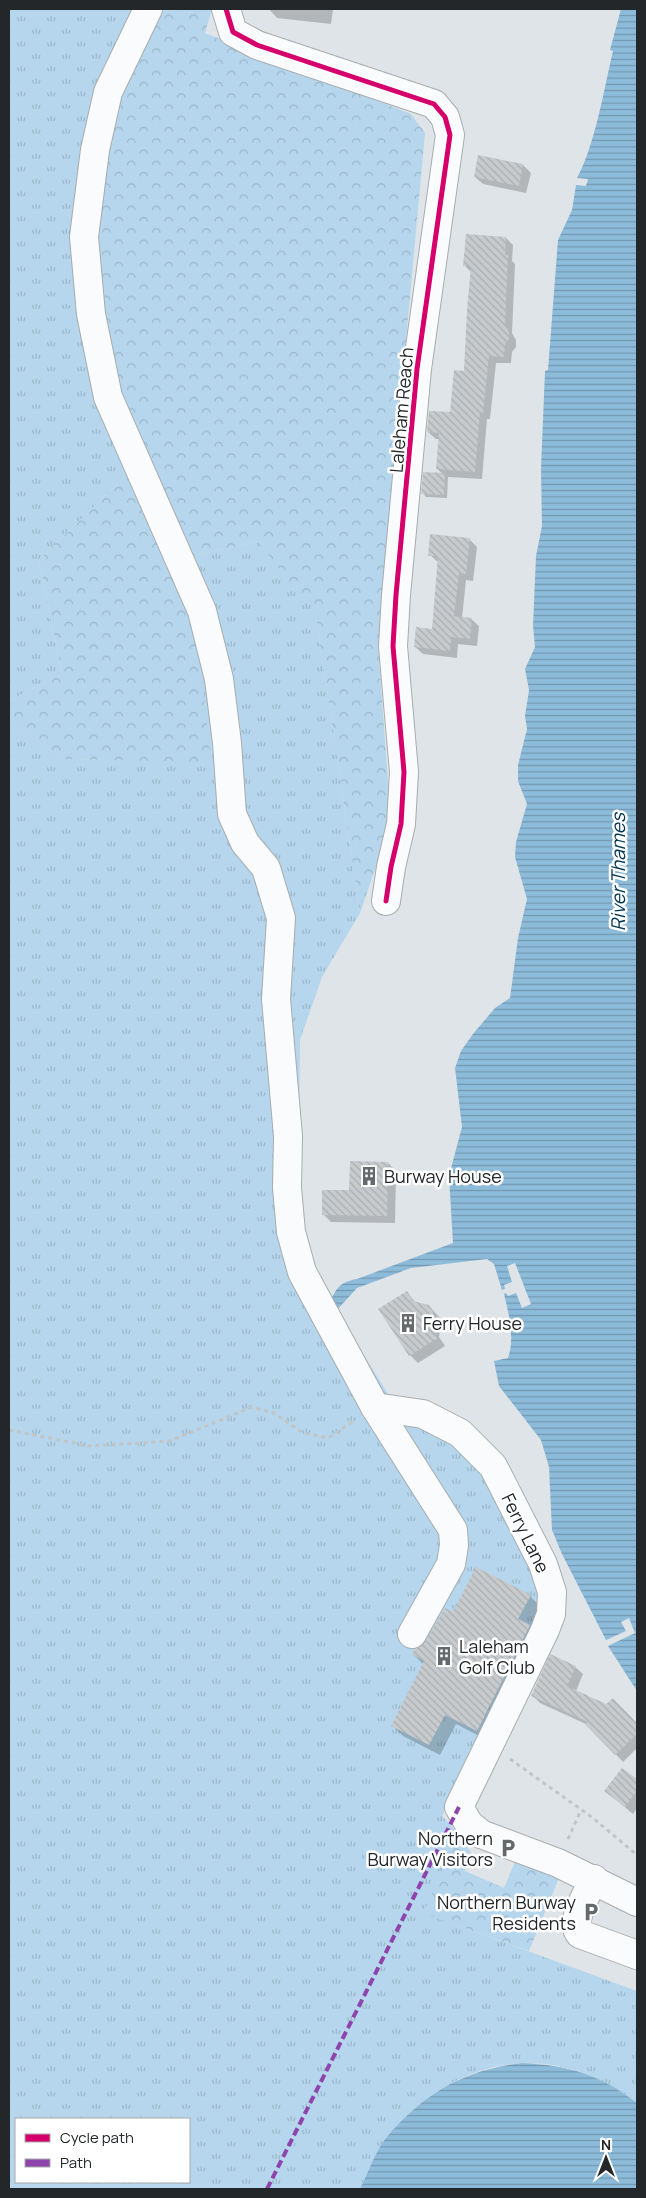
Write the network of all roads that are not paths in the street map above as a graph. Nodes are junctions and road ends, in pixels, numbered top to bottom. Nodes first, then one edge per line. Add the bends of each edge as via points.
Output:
1 (148, 9) edge
2 (226, 9) edge
3 (386, 901) dead end
4 (375, 1407) junction
5 (412, 1634) dead end
6 (594, 1879) junction
7 (637, 1902) edge
8 (637, 1955) edge

1 - 4 street via 108,92 95,150 84,237 91,314 108,396 202,611 219,679 232,814 245,843 266,868 281,918 276,999 288,1136 287,1188 291,1232 302,1272
2 - 3 street, Laleham Reach via 233,32 257,45 434,104 445,117 450,135 417,369 396,595 392,646 404,772 402,824
4 - 5 street via 453,1530 451,1564
4 - 6 street, Ferry Lane via 423,1414 460,1432 493,1466 543,1564 552,1592 551,1614 459,1808 469,1824 481,1834
6 - 7 street
6 - 8 street via 576,1920 577,1930 580,1934

